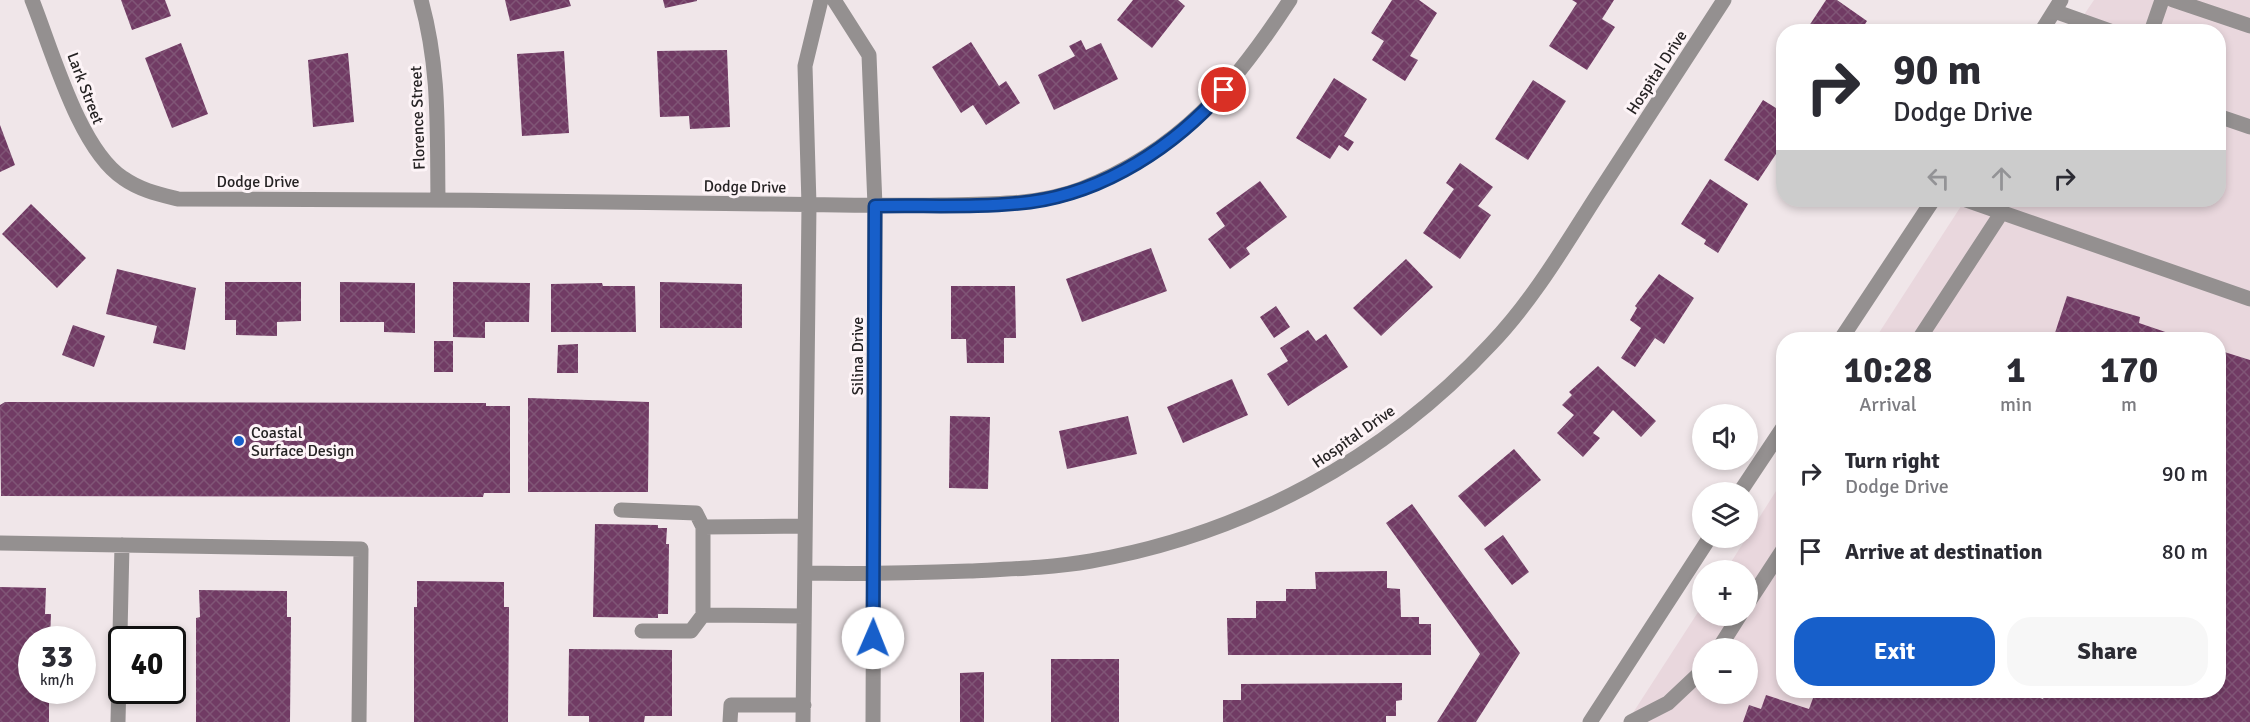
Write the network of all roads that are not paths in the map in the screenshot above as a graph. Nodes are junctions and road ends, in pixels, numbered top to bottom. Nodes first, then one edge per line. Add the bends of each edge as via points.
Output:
1 (32, 0) edge
2 (421, 0) edge
3 (821, 0) edge
4 (834, 0) edge
5 (1290, 0) edge
6 (1724, 0) edge
7 (2162, 0) edge
8 (2173, 0) edge
9 (2058, 6) edge
10 (2046, 24) edge
11 (2096, 24) edge
12 (2154, 24) edge
13 (2250, 26) edge
14 (2226, 119) edge
15 (2250, 127) edge
16 (123, 178) joint
17 (438, 200) junction
18 (809, 205) junction
19 (875, 206) junction
20 (1928, 207) edge
21 (1987, 207) edge
22 (2002, 212) junction
23 (2250, 299) edge
24 (1846, 332) edge
25 (1924, 332) edge
26 (1776, 438) edge
27 (1747, 482) edge
28 (621, 510) dead end
29 (805, 526) junction
30 (703, 527) junction
31 (0, 543) edge
32 (122, 545) junction
33 (1703, 548) edge
34 (1776, 560) edge
35 (805, 573) junction
36 (874, 574) junction
37 (1758, 588) edge
38 (703, 615) junction
39 (804, 616) junction
40 (642, 631) dead end
41 (1692, 680) edge
42 (804, 705) junction
43 (118, 722) edge
44 (359, 722) edge
45 (729, 722) edge
46 (803, 722) edge
47 (873, 722) edge
48 (1590, 722) edge
49 (1631, 722) edge

1 - 16 street, Lark Street via 87,138 104,162
2 - 17 street, Florence Street via 437,84
3 - 18 street via 805,66
4 - 19 street, Silina Drive via 870,55
5 - 19 street, Dodge Drive via 1254,55 1209,107 1166,144 1122,172 1078,190 1032,201
6 - 36 street, Hospital Drive via 1537,288 1492,343 1442,393 1365,454 1256,513 1162,546 1090,562
7 - 12 street
8 - 13 street
9 - 10 street
9 - 11 street
14 - 15 street
16 - 17 street, Dodge Drive via 149,192 178,199
17 - 18 street, Dodge Drive
18 - 19 street, Dodge Drive
18 - 29 street
19 - 36 street, Silina Drive
20 - 24 street
21 - 22 street
22 - 23 street
22 - 25 street
26 - 27 street
28 - 30 street via 696,513
29 - 30 street
29 - 35 street
30 - 38 street
31 - 32 street
32 - 43 street
32 - 44 street via 361,549
33 - 48 street
34 - 37 street
35 - 36 street, Hospital Drive
35 - 39 street
36 - 47 street, Silina Drive
38 - 39 street
38 - 40 street via 691,631
39 - 42 street
41 - 49 street via 1668,703
42 - 45 street via 731,705
42 - 46 street

